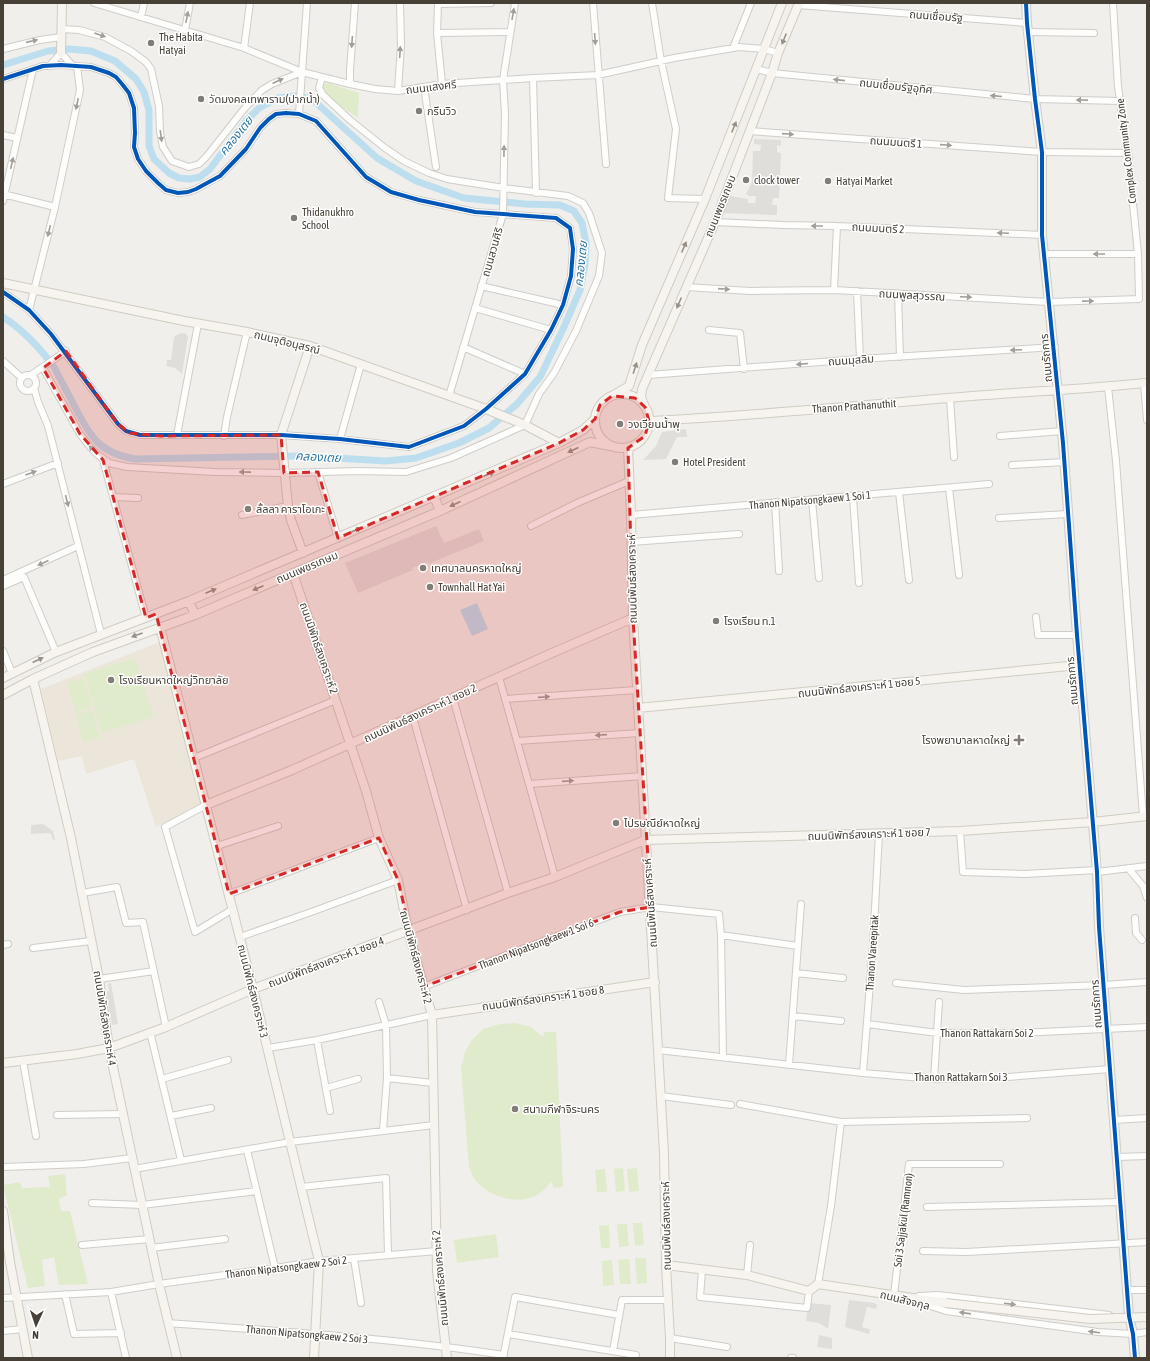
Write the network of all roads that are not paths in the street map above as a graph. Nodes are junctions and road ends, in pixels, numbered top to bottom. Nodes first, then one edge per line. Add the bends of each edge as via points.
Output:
1 (62, 3) edge
2 (94, 3) edge
3 (121, 3) edge
4 (144, 3) edge
5 (190, 3) edge
6 (250, 3) edge
7 (306, 3) edge
8 (355, 3) edge
9 (400, 3) edge
10 (491, 3) edge
11 (515, 3) edge
12 (592, 3) edge
13 (652, 3) edge
14 (751, 3) edge
15 (782, 3) edge
16 (1026, 3) edge
17 (1112, 3) edge
18 (438, 4) edge
19 (799, 4) edge
20 (119, 10) junction
21 (140, 17) junction
22 (1027, 22) junction
23 (185, 30) junction
24 (510, 32) junction
25 (1028, 32) junction
26 (437, 33) junction
27 (1094, 34) dead end
28 (61, 35) junction
29 (244, 48) junction
30 (733, 48) junction
31 (3, 49) edge
32 (764, 49) junction
33 (61, 53) junction
34 (778, 53) junction
35 (661, 61) junction
36 (74, 65) junction
37 (49, 66) junction
38 (32, 69) junction
39 (757, 69) junction
40 (302, 72) junction
41 (772, 73) junction
42 (598, 76) junction
43 (322, 77) junction
44 (533, 78) junction
45 (3, 79) edge
46 (503, 80) junction
47 (350, 84) junction
48 (442, 84) junction
49 (424, 88) junction
50 (398, 91) junction
51 (1035, 99) junction
52 (1121, 101) junction
53 (299, 114) junction
54 (749, 131) junction
55 (3, 135) edge
56 (17, 138) junction
57 (1042, 152) junction
58 (1128, 153) junction
59 (606, 164) dead end
60 (436, 167) dead end
61 (504, 189) junction
62 (536, 193) junction
63 (4, 194) edge
64 (705, 199) junction
65 (3, 201) edge
66 (55, 207) junction
67 (503, 213) junction
68 (715, 222) junction
69 (837, 226) junction
70 (1042, 235) junction
71 (1045, 254) junction
72 (1138, 254) junction
73 (3, 283) edge
74 (482, 286) junction
75 (686, 287) junction
76 (35, 289) junction
77 (834, 290) junction
78 (857, 291) junction
79 (3, 292) edge
80 (898, 294) junction
81 (1139, 300) joint
82 (1049, 302) junction
83 (563, 305) junction
84 (475, 308) junction
85 (29, 310) junction
86 (198, 324) junction
87 (551, 330) junction
88 (709, 330) dead end
89 (247, 332) junction
90 (310, 346) junction
91 (463, 347) junction
92 (1054, 347) junction
93 (64, 353) junction
94 (900, 357) junction
95 (860, 359) junction
96 (3, 361) edge
97 (361, 364) junction
98 (43, 368) junction
99 (744, 369) junction
100 (525, 374) junction
101 (31, 375) junction
102 (648, 376) junction
103 (21, 380) junction
104 (36, 381) junction
105 (1144, 383) joint
106 (1108, 387) junction
107 (34, 388) junction
108 (27, 391) junction
109 (1058, 391) junction
110 (449, 396) junction
111 (612, 396) junction
112 (950, 398) junction
113 (38, 402) junction
114 (645, 407) junction
115 (486, 409) junction
116 (595, 419) junction
117 (649, 420) junction
118 (1147, 420) edge
119 (525, 425) junction
120 (1062, 431) junction
121 (177, 435) junction
122 (281, 435) junction
123 (224, 436) junction
124 (1000, 436) dead end
125 (340, 439) junction
126 (559, 443) junction
127 (610, 446) junction
128 (628, 448) junction
129 (954, 457) dead end
130 (103, 460) junction
131 (1065, 462) junction
132 (58, 463) junction
133 (1012, 465) dead end
134 (318, 472) junction
135 (284, 473) junction
136 (629, 481) junction
137 (3, 484) edge
138 (989, 484) dead end
139 (949, 488) junction
140 (899, 492) junction
141 (434, 496) junction
142 (113, 497) junction
143 (853, 497) junction
144 (138, 498) dead end
145 (812, 500) junction
146 (775, 502) junction
147 (288, 506) junction
148 (440, 511) junction
149 (1068, 514) junction
150 (242, 515) dead end
151 (631, 515) junction
152 (1000, 518) dead end
153 (531, 526) dead end
154 (739, 534) dead end
155 (338, 538) junction
156 (631, 542) junction
157 (78, 546) junction
158 (303, 553) junction
159 (779, 571) dead end
160 (293, 573) junction
161 (959, 575) dead end
162 (818, 578) dead end
163 (3, 580) edge
164 (909, 580) dead end
165 (859, 583) dead end
166 (3, 586) edge
167 (189, 600) junction
168 (195, 615) junction
169 (1036, 617) dead end
170 (146, 618) junction
171 (633, 618) junction
172 (160, 627) junction
173 (101, 634) junction
174 (1076, 635) junction
175 (3, 651) edge
176 (56, 652) junction
177 (1079, 665) junction
178 (12, 673) junction
179 (499, 677) junction
180 (3, 678) edge
181 (33, 679) junction
182 (637, 690) junction
183 (3, 695) edge
184 (454, 698) junction
185 (505, 699) junction
186 (336, 700) junction
187 (638, 708) junction
188 (412, 717) junction
189 (640, 733) junction
190 (517, 741) junction
191 (350, 745) junction
192 (194, 758) junction
193 (643, 776) junction
194 (529, 784) junction
195 (206, 805) junction
196 (1145, 816) edge
197 (1093, 822) junction
198 (278, 826) dead end
199 (960, 831) junction
200 (878, 834) junction
201 (379, 838) junction
202 (645, 840) junction
203 (216, 846) junction
204 (1147, 866) edge
205 (1128, 868) junction
206 (1097, 871) junction
207 (555, 877) junction
208 (398, 880) junction
209 (82, 893) junction
210 (508, 893) junction
211 (229, 894) junction
212 (1147, 898) edge
213 (801, 904) dead end
214 (651, 907) junction
215 (233, 909) junction
216 (467, 910) junction
217 (1135, 918) dead end
218 (408, 931) junction
219 (721, 935) junction
220 (240, 936) junction
221 (1142, 940) dead end
222 (91, 941) junction
223 (798, 946) junction
224 (33, 948) dead end
225 (154, 971) junction
226 (796, 973) junction
227 (843, 978) dead end
228 (100, 979) junction
229 (655, 982) junction
230 (1147, 982) edge
231 (896, 983) dead end
232 (1104, 985) junction
233 (423, 987) junction
234 (253, 989) junction
235 (379, 1002) dead end
236 (939, 1002) dead end
237 (432, 1015) junction
238 (793, 1016) junction
239 (841, 1021) dead end
240 (867, 1024) junction
241 (386, 1025) junction
242 (166, 1027) junction
243 (1147, 1028) edge
244 (1107, 1029) junction
245 (150, 1032) junction
246 (938, 1033) junction
247 (317, 1040) junction
248 (109, 1048) junction
249 (268, 1048) junction
250 (658, 1050) junction
251 (723, 1056) junction
252 (228, 1060) dead end
253 (23, 1061) junction
254 (3, 1063) edge
255 (789, 1065) junction
256 (1110, 1069) junction
257 (863, 1073) junction
258 (387, 1078) junction
259 (358, 1079) dead end
260 (934, 1079) junction
261 (162, 1080) junction
262 (433, 1083) junction
263 (326, 1088) junction
264 (662, 1096) junction
265 (740, 1104) dead end
266 (731, 1105) dead end
267 (211, 1108) dead end
268 (330, 1111) dead end
269 (123, 1114) junction
270 (57, 1115) dead end
271 (171, 1116) junction
272 (1027, 1118) dead end
273 (1147, 1118) edge
274 (1114, 1120) junction
275 (841, 1122) junction
276 (434, 1125) junction
277 (384, 1130) junction
278 (36, 1136) dead end
279 (290, 1142) junction
280 (247, 1150) junction
281 (1147, 1156) edge
282 (1117, 1157) junction
283 (132, 1158) junction
284 (182, 1160) junction
285 (1000, 1164) dead end
286 (3, 1166) edge
287 (134, 1169) junction
288 (301, 1187) junction
289 (257, 1191) junction
290 (1121, 1202) junction
291 (92, 1203) dead end
292 (142, 1206) junction
293 (927, 1207) dead end
294 (3, 1211) edge
295 (150, 1239) junction
296 (225, 1239) dead end
297 (1147, 1242) edge
298 (1124, 1244) junction
299 (750, 1245) dead end
300 (82, 1246) dead end
301 (151, 1248) junction
302 (437, 1251) junction
303 (923, 1251) dead end
304 (388, 1255) junction
305 (354, 1258) junction
306 (319, 1261) junction
307 (6, 1262) edge
308 (666, 1265) junction
309 (275, 1268) junction
310 (702, 1270) junction
311 (747, 1275) junction
312 (159, 1284) junction
313 (818, 1284) junction
314 (1128, 1290) junction
315 (1147, 1290) edge
316 (808, 1291) junction
317 (112, 1292) junction
318 (65, 1294) junction
319 (898, 1296) junction
320 (16, 1297) junction
321 (3, 1298) edge
322 (668, 1300) junction
323 (361, 1303) dead end
324 (619, 1315) junction
325 (1129, 1316) junction
326 (1147, 1317) edge
327 (168, 1323) junction
328 (22, 1329) junction
329 (3, 1331) edge
330 (1147, 1332) edge
331 (120, 1333) junction
332 (315, 1334) junction
333 (508, 1334) junction
334 (1133, 1334) junction
335 (670, 1338) junction
336 (446, 1346) junction
337 (728, 1347) dead end
338 (614, 1351) junction
339 (636, 1355) dead end
340 (503, 1356) edge
341 (28, 1358) edge
342 (126, 1358) edge
343 (177, 1358) edge
344 (314, 1358) edge
345 (447, 1358) edge
346 (670, 1358) edge
347 (1135, 1358) edge

1 - 28 street
2 - 20 street, ถนนเเสงศรี
3 - 20 street
4 - 21 street
23 -> 5 street
6 - 29 street
7 - 40 street
8 -> 47 street
50 -> 9 street
10 - 18 street
24 -> 11 street, ถนนสวนศิริ
12 -> 42 street
13 - 35 street
14 - 30 street
15 - 32 street, ถนนเพชรเกษม
16 - 22 street, ถนนรัถการ
17 - 52 street, Complex Community Zone
18 - 26 street
19 - 22 street, ถนนเชื่อมรัฐ
19 -> 34 street, ถนนเพชรเกษม
20 - 21 street, ถนนเเสงศรี
21 - 23 street, ถนนเเสงศรี
22 - 25 street, ถนนรัถการ
23 - 29 street, ถนนเเสงศรี
24 - 26 street
24 - 46 street, ถนนสวนศิริ
25 - 27 street
25 - 51 street, ถนนรัถการ
26 - 48 street
31 -> 28 street
28 - 33 street
28 -> 40 street via 79,30 105,37 146,62 151,69 159,106 163,147 172,161 189,166 199,164 207,156 262,90
29 - 40 street, ถนนเเสงศรี
30 - 32 street, ถนนเเสงศรี
30 - 35 street, ถนนเเสงศรี
32 - 34 street, ถนนเเสงศรี
32 - 39 street, ถนนเพชรเกษม
33 - 36 street
33 - 37 street
34 - 41 street, ถนนเพชรเกษม
35 - 42 street, ถนนเเสงศรี
35 - 64 street via 676,129 668,198
36 - 37 street
36 - 53 street via 104,72 116,77 122,84 134,108 134,147 138,159 146,171 166,190 178,193 196,189 220,176 246,149 260,128 276,114
36 -> 66 street via 80,90
37 - 38 street
38 - 45 street
38 - 56 street
39 - 41 street, ถนนเชื่อมรัฐอุทิศ
64 -> 39 street, ถนนเพชรเกษม
40 - 43 street, ถนนเเสงศรี
40 - 53 street
51 -> 41 street, ถนนเชื่อมรัฐอุทิศ
41 - 54 street, ถนนเพชรเกษม
42 - 44 street, ถนนเเสงศรี
42 - 59 street
43 - 47 street, ถนนเเสงศรี
43 - 61 street via 319,88 323,96 404,161 447,179
44 - 46 street, ถนนเเสงศรี
44 - 62 street
46 - 48 street, ถนนเเสงศรี
61 -> 46 street, ถนนสวนศิริ
47 - 50 street, ถนนเเสงศรี
48 - 49 street, ถนนเเสงศรี
49 - 50 street, ถนนเเสงศรี
49 - 60 street
52 -> 51 street, ถนนเชื่อมรัฐอุทิศ
51 - 57 street, ถนนรัถการ
52 - 58 street, Complex Community Zone
53 - 67 street via 316,121 366,177 391,192 475,212
54 -> 57 street, ถนนมนตรี 1
54 - 68 street, ถนนเพชรเกษม
55 - 56 street
63 -> 56 street
57 - 58 street, ถนนมนตรี 1
57 - 70 street, ถนนรัถการ
58 - 72 street, Complex Community Zone
61 - 62 street
61 - 67 street, ถนนสวนศิริ
62 - 119 street via 568,196 583,203 589,213 602,253 599,276 576,330 554,373 539,394
63 - 65 street
63 - 66 street
111 -> 64 street, ถนนเพชรเกษม via 629,386 642,345
66 -> 76 street
67 - 74 street, ถนนสวนศิริ
67 - 83 street via 556,218 570,228 573,249 571,276
69 -> 68 street, ถนนมนตรี 2
68 - 75 street, ถนนเพชรเกษม
70 -> 69 street, ถนนมนตรี 2
69 - 77 street
70 - 71 street, ถนนรัถการ
72 -> 71 street
71 - 82 street, ถนนรัถการ
72 - 81 street, Complex Community Zone
73 - 76 street, ถนนจุติอนุสรณ์
74 - 83 street
74 - 84 street, ถนนสวนศิริ
75 -> 77 street, ถนนพูลสุวรรณ via 750,291
75 -> 102 street, ถนนเพชรเกษม
76 - 85 street
76 - 86 street, ถนนจุติอนุสรณ์
77 - 78 street, ถนนพูลสุวรรณ
78 - 80 street, ถนนพูลสุวรรณ
78 - 95 street
79 - 85 street
80 -> 82 street, ถนนพูลสุวรรณ
80 - 94 street
82 -> 81 street, ถนนพูลสุวรรณ
82 - 92 street, ถนนรัถการ
83 - 87 street
84 - 87 street
84 - 91 street, ถนนสวนศิริ
85 - 93 street
86 - 89 street, ถนนจุติอนุสรณ์
86 - 121 street
87 - 100 street
88 - 99 street via 740,333
89 - 90 street, ถนนจุติอนุสรณ์
89 - 123 street
90 - 97 street, ถนนจุติอนุสรณ์
90 - 122 street
91 - 100 street
91 - 110 street, ถนนสวนศิริ
92 -> 94 street, ถนนมุสลิม
92 - 109 street, ถนนรัถการ
93 - 98 street
93 - 121 street via 122,428 140,435
94 - 95 street, ถนนมุสลิม
95 -> 99 street, ถนนมุสลิม
96 - 103 street
97 - 110 street, ถนนจุติอนุสรณ์
97 - 125 street
98 - 101 street
98 - 104 street
130 -> 98 street via 80,434
99 - 102 street, ถนนมุสลิม
100 - 115 street
101 - 103 street via 26,375
101 - 104 street
102 - 114 street, ถนนเพชรเกษม via 641,397
103 - 108 street via 22,388
104 - 107 street
105 - 106 street, Thanon Prathanuthit
105 - 118 street
106 - 109 street, Thanon Prathanuthit
106 - 196 street
107 - 108 street
107 - 113 street
108 - 113 street
109 - 112 street, Thanon Prathanuthit
109 - 120 street, ถนนรัถการ
110 - 115 street, ถนนจุติอนุสรณ์
111 - 114 street via 630,396 639,400
111 - 116 street via 600,405
112 - 117 street, Thanon Prathanuthit
112 - 129 street
113 - 132 street via 48,426
114 - 117 street
115 - 119 street, ถนนจุติอนุสรณ์
115 - 125 street via 464,426 409,447
116 - 126 street, ถนนเพชรเกษม via 584,430
116 - 127 street via 598,435
117 - 128 street via 645,436 636,445
119 - 126 street, ถนนจุติอนุสรณ์
119 - 134 street via 451,458 406,472
120 - 124 street
120 - 131 street, ถนนรัถการ
121 - 123 street
122 - 123 street
122 - 125 street
122 - 135 street
141 -> 126 street, ถนนเพชรเกษม
127 - 128 street
127 -> 148 street, ถนนเพชรเกษม via 590,442
128 - 136 street, ถนนนิพันธ์สงเคราะห์
135 -> 130 street via 127,467
130 - 142 street
131 - 133 street
131 - 149 street, ถนนรัถการ
137 -> 132 street
132 -> 157 street
134 - 135 street
134 - 155 street
135 - 147 street
136 - 151 street, ถนนนิพันธ์สงเคราะห์
136 - 153 street
138 - 139 street, Thanon Nipatsongkaew 1 Soi 1
139 - 140 street, Thanon Nipatsongkaew 1 Soi 1
139 - 161 street
140 - 143 street, Thanon Nipatsongkaew 1 Soi 1
140 - 164 street
141 - 148 street
155 -> 141 street, ถนนเพชรเกษม
142 - 144 street
142 - 170 street
143 - 145 street, Thanon Nipatsongkaew 1 Soi 1
143 - 165 street
145 - 146 street, Thanon Nipatsongkaew 1 Soi 1
145 - 162 street
146 - 151 street, Thanon Nipatsongkaew 1 Soi 1
146 - 159 street
147 - 150 street
147 - 158 street
148 - 160 street, ถนนเพชรเกษม
149 - 152 street
149 - 174 street, ถนนรัถการ
151 - 156 street, ถนนนิพันธ์สงเคราะห์
154 - 156 street
155 - 158 street, ถนนเพชรเกษม
156 - 171 street, ถนนนิพันธ์สงเคราะห์
157 -> 163 street
157 - 173 street
167 -> 158 street, ถนนเพชรเกษม
160 -> 168 street, ถนนเพชรเกษม
160 - 186 street, ถนนนิพัทธ์สงเคราะห์ 2
166 - 176 street via 24,577
167 - 168 street
167 - 170 street, ถนนเพชรเกษม
168 - 172 street, ถนนเพชรเกษม
169 - 174 street via 1038,635
170 - 173 street, ถนนเพชรเกษม
171 - 179 street, ถนนนิพันธ์สงเคราะห์ 1 ซอย 2
171 - 182 street, ถนนนิพันธ์สงเคราะห์
172 -> 181 street, ถนนเพชรเกษม via 93,652
172 - 192 street, ถนนนิพัทธ์สงเคราะห์ 3
173 - 176 street, ถนนเพชรเกษม
174 - 177 street, ถนนรัถการ
175 - 178 street
178 -> 176 street, ถนนเพชรเกษม
177 - 187 street, ถนนนิพัทธ์สงเคราะห์ 1 ซอย 5
177 - 197 street, ถนนรัถการ
178 - 180 street, ถนนเพชรเกษม
179 - 184 street, ถนนนิพันธ์สงเคราะห์ 1 ซอย 2
179 - 185 street
181 - 183 street, ถนนเพชรเกษม
181 - 209 street, ถนนนิพัทธ์สงเคราะห์ 4
185 -> 182 street
182 - 187 street, ถนนนิพันธ์สงเคราะห์
184 - 188 street, ถนนนิพันธ์สงเคราะห์ 1 ซอย 2
184 - 210 street
185 - 190 street
186 - 191 street, ถนนนิพัทธ์สงเคราะห์ 2
186 - 192 street
187 - 189 street, ถนนนิพันธ์สงเคราะห์
188 - 191 street, ถนนนิพันธ์สงเคราะห์ 1 ซอย 2
188 - 216 street
189 -> 190 street
189 - 193 street, ถนนนิพันธ์สงเคราะห์
190 - 194 street
191 - 195 street, ถนนนิพันธ์สงเคราะห์ 1 ซอย 2
191 - 201 street, ถนนนิพัทธ์สงเคราะห์ 2
192 - 195 street, ถนนนิพัทธ์สงเคราะห์ 3
194 -> 193 street
193 - 202 street, ถนนนิพันธ์สงเคราะห์
194 - 207 street
195 - 203 street, ถนนนิพัทธ์สงเคราะห์ 3
195 - 215 street via 165,827 195,932
196 - 197 street, ถนนนิพัทธ์สงเคราะห์ 1 ซอย 7
197 - 199 street, ถนนนิพัทธ์สงเคราะห์ 1 ซอย 7
197 - 206 street, ถนนรัถการ
198 - 203 street
199 - 200 street, ถนนนิพัทธ์สงเคราะห์ 1 ซอย 7
199 - 206 street via 962,871 965,873
200 - 202 street, ถนนนิพัทธ์สงเคราะห์ 1 ซอย 7
200 - 240 street, Thanon Vareepitak
201 - 208 street, ถนนนิพัทธ์สงเคราะห์ 2
201 - 211 street
202 - 207 street, ถนนนิพัทธ์สงเคราะห์ 1 ซอย 4
202 - 214 street, ถนนนิพันธ์สงเคราะห์
203 - 211 street, ถนนนิพัทธ์สงเคราะห์ 3
204 - 205 street
205 - 206 street
205 - 212 street via 1143,886
206 - 232 street, ถนนรัถการ
207 - 210 street, ถนนนิพัทธ์สงเคราะห์ 1 ซอย 4
208 - 218 street, ถนนนิพัทธ์สงเคราะห์ 2
208 - 220 street
209 - 222 street, ถนนนิพัทธ์สงเคราะห์ 4
209 - 225 street via 117,887 126,922 142,922
210 - 216 street, ถนนนิพัทธ์สงเคราะห์ 1 ซอย 4
211 - 215 street, ถนนนิพัทธ์สงเคราะห์ 3
213 - 223 street
214 - 219 street, Thanon Nipatsongkaew 1 Soi 6 via 719,914
214 - 229 street, ถนนนิพันธ์สงเคราะห์
214 - 233 street, Thanon Nipatsongkaew 1 Soi 6 via 620,912
215 - 220 street, ถนนนิพัทธ์สงเคราะห์ 3
216 - 218 street, ถนนนิพัทธ์สงเคราะห์ 1 ซอย 4
217 - 221 street via 1136,934
218 - 233 street, ถนนนิพัทธ์สงเคราะห์ 2
218 - 234 street, ถนนนิพัทธ์สงเคราะห์ 1 ซอย 4
219 - 223 street
219 - 251 street
220 - 234 street, ถนนนิพัทธ์สงเคราะห์ 3
222 - 224 street
222 - 228 street, ถนนนิพัทธ์สงเคราะห์ 4
223 - 226 street
225 - 228 street
225 - 242 street
226 - 227 street
226 - 238 street
228 - 248 street, ถนนนิพัทธ์สงเคราะห์ 4
229 - 237 street, ถนนนิพัทธ์สงเคราะห์ 1 ซอย 8
229 - 250 street, ถนนนิพันธ์สงเคราะห์
230 - 232 street
231 - 232 street via 964,990
232 - 244 street, ถนนรัถการ
233 - 237 street, ถนนนิพัทธ์สงเคราะห์ 2
234 - 242 street, ถนนนิพัทธ์สงเคราะห์ 1 ซอย 4
234 - 249 street, ถนนนิพัทธ์สงเคราะห์ 3
235 - 241 street
236 - 246 street
237 - 241 street
237 - 262 street, ถนนนิพัทธ์สงเคราะห์ 2
238 - 239 street
238 - 255 street
240 - 246 street, Thanon Rattakarn Soi 2
240 - 257 street, Thanon Vareepitak
241 - 247 street
241 - 258 street
242 - 245 street, ถนนนิพัทธ์สงเคราะห์ 1 ซอย 4
243 - 244 street, Thanon Rattakarn Soi 2
244 - 246 street, Thanon Rattakarn Soi 2
244 - 256 street, ถนนรัถการ
245 - 248 street, ถนนนิพัทธ์สงเคราะห์ 1 ซอย 4
245 - 261 street
246 - 260 street
247 - 249 street
247 - 263 street
248 - 253 street, ถนนนิพัทธ์สงเคราะห์ 1 ซอย 4
248 - 269 street, ถนนนิพัทธ์สงเคราะห์ 4
249 - 279 street, ถนนนิพัทธ์สงเคราะห์ 3
250 - 251 street, Thanon Rattakarn Soi 3
250 - 264 street, ถนนนิพันธ์สงเคราะห์
251 - 255 street, Thanon Rattakarn Soi 3
252 - 261 street
253 - 254 street, ถนนนิพัทธ์สงเคราะห์ 1 ซอย 4
253 - 278 street
255 - 257 street, Thanon Rattakarn Soi 3
256 - 260 street, Thanon Rattakarn Soi 3 via 994,1078
256 - 274 street, ถนนรัถการ
257 - 260 street, Thanon Rattakarn Soi 3
258 - 262 street
258 - 277 street
259 - 263 street
261 - 271 street
262 - 276 street, ถนนนิพัทธ์สงเคราะห์ 2
263 - 268 street
264 - 266 street
264 - 308 street, ถนนนิพันธ์สงเคราะห์
265 - 275 street
267 - 271 street
269 - 270 street
269 - 283 street, ถนนนิพัทธ์สงเคราะห์ 4
271 - 284 street
272 - 275 street
273 - 274 street
274 - 282 street, ถนนรัถการ
275 - 313 street
276 - 277 street
276 - 302 street, ถนนนิพัทธ์สงเคราะห์ 2
277 - 279 street
279 - 280 street
279 - 288 street, ถนนนิพัทธ์สงเคราะห์ 3
280 - 284 street
280 - 289 street
281 - 282 street
282 - 290 street, ถนนรัถการ
283 - 286 street via 84,1164
283 - 287 street, ถนนนิพัทธ์สงเคราะห์ 4
284 - 287 street
285 - 319 street, Soi 3 Sajjakul (Ramnon) via 909,1164
287 - 292 street, ถนนนิพัทธ์สงเคราะห์ 4
288 - 304 street via 386,1178
288 - 306 street, ถนนนิพัทธ์สงเคราะห์ 3
289 - 292 street
289 - 309 street
290 - 293 street
290 - 298 street, ถนนรัถการ
291 - 292 street
292 - 295 street, ถนนนิพัทธ์สงเคราะห์ 4
294 - 307 street
295 - 300 street
295 - 301 street, ถนนนิพัทธ์สงเคราะห์ 4
296 - 301 street
297 - 298 street
298 - 303 street via 966,1252
298 - 314 street, ถนนรัถการ
299 - 311 street
301 - 312 street, ถนนนิพัทธ์สงเคราะห์ 4
302 - 304 street, Thanon Nipatsongkaew 2 Soi 2
302 - 336 street, ถนนนิพัทธ์สงเคราะห์ 2
304 - 305 street, Thanon Nipatsongkaew 2 Soi 2
305 - 306 street, Thanon Nipatsongkaew 2 Soi 2
305 - 323 street
306 - 309 street, Thanon Nipatsongkaew 2 Soi 2
306 - 332 street, ถนนนิพัทธ์สงเคราะห์ 3
307 - 320 street
308 - 310 street
308 - 322 street, ถนนนิพันธ์สงเคราะห์
309 - 312 street, Thanon Nipatsongkaew 2 Soi 2
310 - 311 street
310 - 316 street via 700,1297 807,1308
311 - 316 street
312 - 317 street, Thanon Nipatsongkaew 2 Soi 2
312 - 327 street, ถนนนิพัทธ์สงเคราะห์ 4
313 - 316 street
313 - 319 street, ถนนสัจจกุล
314 - 315 street
314 - 325 street, ถนนรัถการ
317 - 318 street, Thanon Nipatsongkaew 2 Soi 2
317 - 331 street
318 - 320 street, Thanon Nipatsongkaew 2 Soi 2
318 - 331 street via 74,1334
319 -> 325 street, ถนนสัจจกุล via 938,1296
319 - 326 street, ถนนสัจจกุล, bridge via 1090,1319
334 -> 319 street, ถนนสัจจกุล via 1098,1332 946,1311
320 - 321 street, Thanon Nipatsongkaew 2 Soi 2
320 - 328 street
322 - 324 street via 622,1300
322 - 335 street, ถนนนิพันธ์สงเคราะห์
324 - 333 street via 515,1297
324 - 338 street
325 - 334 street, ถนนรัถการ
327 - 332 street, Thanon Nipatsongkaew 2 Soi 3
327 - 343 street, ถนนนิพัทธ์สงเคราะห์ 4
328 - 329 street
328 - 341 street
330 - 334 street, ถนนสัจจกุล
331 - 342 street
332 - 336 street, Thanon Nipatsongkaew 2 Soi 3
332 - 344 street, ถนนนิพัทธ์สงเคราะห์ 3
333 - 338 street
333 - 340 street
334 - 347 street, ถนนรัถการ
335 - 337 street
335 - 346 street, ถนนนิพันธ์สงเคราะห์
336 - 340 street, Thanon Nipatsongkaew 2 Soi 3
336 - 345 street, ถนนนิพัทธ์สงเคราะห์ 2
338 - 339 street

